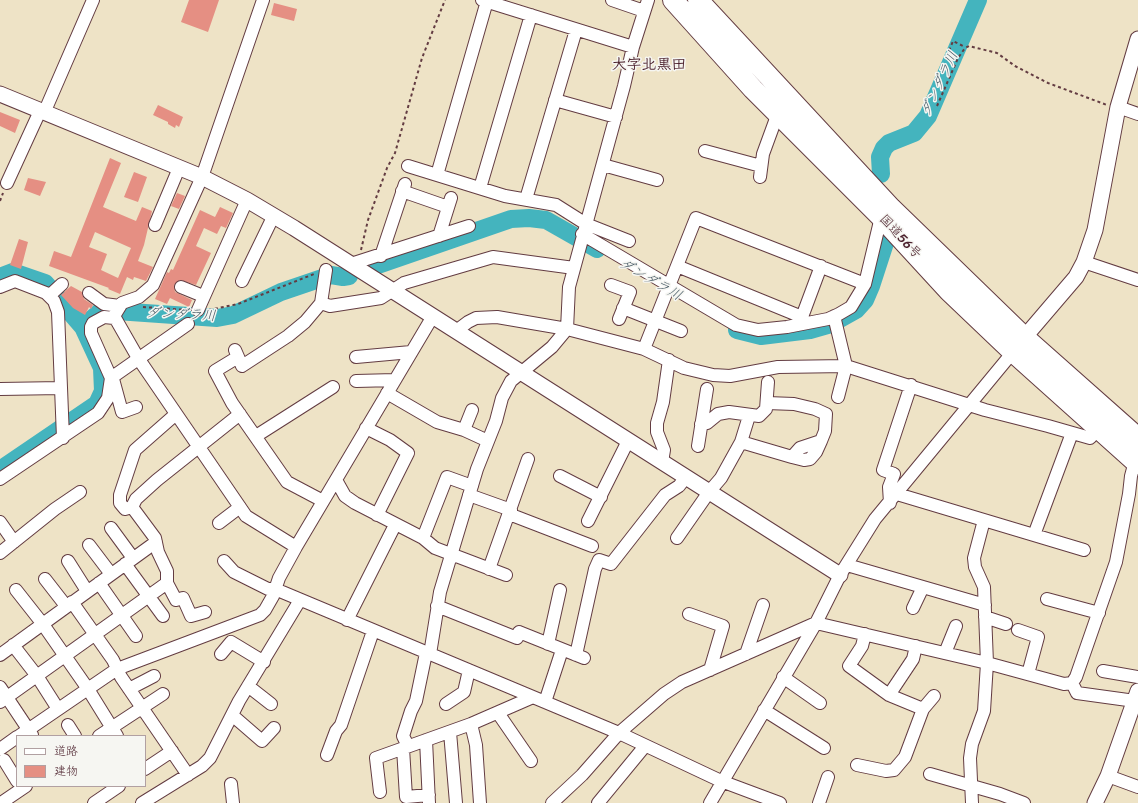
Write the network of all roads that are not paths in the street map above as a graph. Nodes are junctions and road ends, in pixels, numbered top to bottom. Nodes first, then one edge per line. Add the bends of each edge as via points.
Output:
1 (93, 0) edge
2 (263, 0) edge
3 (612, 0) edge
4 (672, 0) edge
5 (698, 0) edge
6 (485, 1) edge
7 (646, 6) edge
8 (531, 15) junction
9 (576, 30) junction
10 (1138, 39) edge
11 (633, 47) junction
12 (0, 94) edge
13 (555, 100) junction
14 (1118, 107) junction
15 (42, 112) junction
16 (778, 113) junction
17 (1138, 114) edge
18 (616, 117) junction
19 (705, 151) dead end
20 (603, 165) junction
21 (408, 166) dead end
22 (179, 168) junction
23 (437, 175) junction
24 (202, 177) junction
25 (657, 180) dead end
26 (8, 182) dead end
27 (480, 188) junction
28 (526, 199) junction
29 (247, 200) junction
30 (886, 212) junction
31 (274, 216) junction
32 (155, 225) dead end
33 (469, 226) dead end
34 (584, 229) junction
35 (439, 236) junction
36 (629, 241) dead end
37 (381, 256) junction
38 (1084, 262) junction
39 (356, 263) junction
40 (677, 266) junction
41 (821, 266) junction
42 (574, 268) junction
43 (325, 275) road end
44 (1138, 280) edge
45 (242, 281) dead end
46 (865, 284) junction
47 (611, 285) dead end
48 (669, 286) junction
49 (0, 287) edge
50 (181, 287) dead end
51 (392, 290) junction
52 (89, 293) dead end
53 (203, 296) junction
54 (321, 303) junction
55 (198, 310) road end
56 (117, 312) junction
57 (433, 316) junction
58 (836, 320) junction
59 (655, 321) junction
60 (188, 324) dead end
61 (567, 330) junction
62 (681, 331) dead end
63 (456, 332) junction
64 (1018, 344) junction
65 (644, 349) junction
66 (411, 352) junction
67 (356, 357) dead end
68 (138, 358) junction
69 (669, 360) junction
70 (846, 366) junction
71 (522, 373) junction
72 (112, 377) junction
73 (356, 380) dead end
74 (395, 380) junction
75 (768, 382) dead end
76 (911, 385) junction
77 (333, 387) dead end
78 (61, 388) junction
79 (0, 389) edge
80 (706, 390) dead end
81 (387, 393) junction
82 (838, 397) dead end
83 (767, 403) junction
84 (969, 404) junction
85 (136, 407) dead end
86 (472, 410) dead end
87 (176, 414) junction
88 (240, 414) junction
89 (749, 416) junction
90 (1105, 422) junction
91 (702, 424) junction
92 (366, 428) junction
93 (464, 430) junction
94 (1072, 433) junction
95 (256, 436) junction
96 (63, 438) junction
97 (1138, 438) edge
98 (488, 441) junction
99 (628, 441) junction
100 (741, 442) junction
101 (199, 446) junction
102 (698, 446) dead end
103 (1137, 458) edge
104 (528, 459) dead end
105 (662, 462) junction
106 (2, 473) edge
107 (560, 476) dead end
108 (686, 477) junction
109 (336, 480) junction
110 (471, 491) junction
111 (80, 492) dead end
112 (709, 492) junction
113 (601, 497) junction
114 (893, 498) junction
115 (323, 501) junction
116 (132, 507) junction
117 (240, 507) junction
118 (510, 512) junction
119 (377, 515) junction
120 (984, 520) junction
121 (588, 521) dead end
122 (0, 522) edge
123 (219, 523) dead end
124 (395, 524) junction
125 (111, 528) dead end
126 (1034, 535) junction
127 (423, 538) junction
128 (677, 538) dead end
129 (14, 542) junction
130 (156, 542) junction
131 (90, 545) dead end
132 (585, 546) dead end
133 (296, 547) junction
134 (1084, 550) dead end
135 (0, 553) edge
136 (451, 555) junction
137 (68, 561) dead end
138 (129, 561) junction
139 (224, 561) dead end
140 (489, 569) junction
141 (843, 570) junction
142 (111, 574) junction
143 (506, 575) dead end
144 (46, 579) dead end
145 (99, 583) junction
146 (167, 583) junction
147 (923, 587) junction
148 (275, 589) junction
149 (16, 590) dead end
150 (560, 590) dead end
151 (87, 591) junction
152 (150, 596) junction
153 (1047, 599) dead end
154 (300, 600) junction
155 (69, 604) junction
156 (763, 605) dead end
157 (437, 606) junction
158 (913, 608) dead end
159 (985, 611) junction
160 (205, 612) dead end
161 (1099, 613) junction
162 (689, 614) dead end
163 (122, 615) junction
164 (163, 616) dead end
165 (347, 620) junction
166 (816, 623) junction
167 (42, 624) junction
168 (1006, 624) dead end
169 (956, 626) dead end
170 (1018, 630) dead end
171 (373, 631) junction
172 (866, 634) junction
173 (94, 636) junction
174 (136, 636) dead end
175 (548, 644) junction
176 (13, 645) junction
177 (916, 646) junction
178 (562, 650) junction
179 (945, 653) junction
180 (221, 654) dead end
181 (428, 654) junction
182 (746, 654) junction
183 (0, 655) edge
184 (65, 656) junction
185 (264, 662) junction
186 (987, 663) junction
187 (117, 669) junction
188 (469, 670) junction
189 (710, 670) junction
190 (1103, 671) dead end
191 (1028, 674) junction
192 (37, 676) junction
193 (154, 676) dead end
194 (783, 677) junction
195 (1138, 677) edge
196 (1072, 683) junction
197 (248, 686) junction
198 (0, 687) edge
199 (129, 689) junction
200 (90, 692) junction
201 (163, 694) dead end
202 (889, 695) junction
203 (934, 696) dead end
204 (1137, 696) edge
205 (532, 697) junction
206 (4, 700) edge
207 (545, 702) junction
208 (820, 703) dead end
209 (271, 704) dead end
210 (446, 704) dead end
211 (141, 707) junction
212 (58, 709) junction
213 (923, 709) junction
214 (764, 710) junction
215 (498, 713) junction
216 (232, 715) junction
217 (471, 724) junction
218 (68, 726) dead end
219 (274, 728) dead end
220 (115, 731) edge
221 (450, 732) junction
222 (622, 734) junction
223 (24, 735) edge
224 (74, 735) edge
225 (102, 735) edge
226 (426, 740) junction
227 (16, 742) edge
228 (643, 745) junction
229 (406, 747) junction
230 (824, 748) dead end
231 (172, 751) junction
232 (327, 754) dead end
233 (2, 755) edge
234 (531, 761) dead end
235 (857, 765) dead end
236 (146, 768) edge
237 (930, 774) dead end
238 (188, 775) junction
239 (1108, 776) junction
240 (16, 777) edge
241 (828, 777) dead end
242 (722, 781) junction
243 (231, 784) dead end
244 (971, 785) junction
245 (118, 787) edge
246 (1138, 787) edge
247 (23, 788) edge
248 (380, 792) dead end
249 (429, 799) edge
250 (1, 803) edge
251 (94, 803) edge
252 (142, 803) edge
253 (234, 803) edge
254 (456, 803) edge
255 (480, 803) edge
256 (552, 803) edge
257 (598, 803) edge
258 (710, 803) edge
259 (780, 803) edge
260 (818, 803) edge
261 (972, 803) edge
262 (1024, 803) edge
263 (1096, 803) edge

1 - 15 street
2 - 24 street
3 - 7 street
4 - 16 highway, 国道56号
5 - 30 highway, 国道56号
6 - 8 street
6 - 23 street
7 - 11 street
8 - 9 street
8 - 27 street
9 - 11 street
9 - 13 street
10 - 14 street
11 - 18 street
12 - 15 street
13 - 18 street
13 - 28 street
14 - 17 street
14 - 38 street via 1095,230
15 - 22 street
15 - 26 street
16 - 19 street via 760,171
16 - 30 highway, 国道56号
18 - 20 street
20 - 25 street
20 - 34 street
21 - 23 street
22 - 24 street
22 - 32 street
23 - 27 street
24 - 29 street
24 - 56 street via 153,285 139,297 122,302
27 - 28 street
28 - 34 street via 556,205
29 - 31 street
29 - 53 street
30 - 46 street
30 - 64 highway, 国道56号
31 - 39 street
31 - 45 street
33 - 35 street
34 - 36 street
34 - 42 street
34 - 48 street
35 - 37 street
35 - 37 street via 449,203 404,188
37 - 39 street
38 - 44 street
38 - 64 street via 1076,277
39 - 51 street
40 - 41 street via 696,218
40 - 41 street via 802,316
40 - 48 street
41 - 46 street
42 - 51 street via 493,257 404,283
42 - 61 street via 569,287
43 - 54 street
46 - 58 street via 851,306
47 - 59 street via 630,292 621,314
48 - 58 street via 736,325 758,330
48 - 59 street
49 - 78 street via 15,281 55,290
50 - 53 street
51 - 54 street via 381,298 330,306
51 - 57 street
52 - 56 street
53 - 55 street
54 - 88 street via 305,322 262,354 242,366 237,353 215,371
56 - 68 street
56 - 72 street via 93,322 91,327 91,333
57 - 63 street
57 - 66 street
58 - 70 street
59 - 62 street
59 - 65 street
60 - 68 street
61 - 63 street via 487,317 476,318
61 - 65 street
61 - 71 street
63 - 71 street
64 - 84 street
64 - 90 highway, 国道56号
65 - 69 street
66 - 67 street
66 - 74 street
68 - 72 street
68 - 87 street
69 - 70 street via 698,373 730,376 778,368
69 - 105 street via 657,423 657,432 664,450
70 - 76 street
70 - 82 street
71 - 98 street via 511,381 507,388
71 - 99 street
72 - 85 street via 122,412
72 - 96 street via 108,398 98,413
73 - 74 street
74 - 81 street
75 - 83 street
76 - 84 street
76 - 114 street via 883,470 894,474 889,487
77 - 95 street
78 - 79 street
78 - 96 street
80 - 91 street
81 - 92 street
81 - 93 street via 437,422
83 - 89 street via 759,416
83 - 100 street via 794,404 826,414 821,441 800,448 792,457
84 - 94 street
84 - 114 street
86 - 93 street
87 - 101 street
87 - 116 street via 135,450 120,495 120,503 125,509
88 - 95 street
88 - 101 street
89 - 91 street via 729,412 718,414 707,424
89 - 100 street
90 - 94 street via 1090,438
90 - 97 highway, 国道56号
90 - 103 highway, 国道56号
91 - 102 street
92 - 109 street
92 - 119 street via 408,453
93 - 98 street
94 - 126 street
95 - 115 street via 286,482
96 - 106 street
98 - 110 street
99 - 105 street
99 - 113 street
100 - 112 street via 721,478
101 - 116 street via 136,499
101 - 117 street
103 - 161 street via 1131,476 1116,562
104 - 118 street
105 - 108 street
107 - 113 street
108 - 112 street
108 - 178 street via 679,486 665,495 611,564 599,560 595,569 580,656
109 - 115 street
109 - 119 street via 345,496
110 - 118 street
110 - 127 street via 447,477
110 - 136 street
111 - 129 street
112 - 128 street
112 - 141 street
113 - 121 street
114 - 120 street
114 - 141 street
115 - 133 street
116 - 130 street via 153,534
117 - 123 street
117 - 133 street via 256,524
118 - 132 street
118 - 140 street
119 - 124 street
120 - 126 street
120 - 159 street via 974,558 984,587
122 - 129 street
124 - 127 street
124 - 165 street
125 - 138 street
126 - 134 street
127 - 136 street via 435,548
129 - 135 street
130 - 138 street
130 - 146 street via 167,571
131 - 142 street
133 - 148 street
136 - 140 street
136 - 157 street
137 - 151 street
138 - 142 street
138 - 152 street
139 - 148 street via 234,572 268,589
140 - 143 street
141 - 147 street
141 - 166 street
142 - 145 street
144 - 155 street
145 - 151 street
145 - 163 street
146 - 152 street
146 - 160 street via 176,600 183,598 191,616
147 - 158 street
147 - 159 street
148 - 154 street
148 - 187 street via 270,603 260,615
149 - 167 street
150 - 175 street
151 - 155 street
152 - 163 street
152 - 164 street
153 - 161 street
154 - 165 street
154 - 185 street
155 - 167 street
155 - 173 street
156 - 182 street
157 - 175 street via 517,638 519,632
157 - 181 street
159 - 168 street
159 - 186 street
161 - 196 street
162 - 189 street via 723,626
163 - 173 street
163 - 174 street
165 - 171 street
166 - 172 street
166 - 182 street
166 - 194 street
167 - 176 street
167 - 184 street
169 - 179 street
170 - 191 street via 1038,637
171 - 181 street
171 - 232 street via 341,724
172 - 177 street
172 - 202 street via 862,646 849,666
173 - 184 street
173 - 187 street
175 - 178 street
176 - 183 street
176 - 192 street
177 - 179 street
177 - 202 street via 913,659
178 - 207 street
179 - 186 street
180 - 185 street via 231,642
181 - 188 street
181 - 229 street via 416,701 403,736
182 - 189 street
184 - 192 street
184 - 200 street
185 - 197 street
186 - 191 street
186 - 244 street via 984,711 972,744 970,758
187 - 199 street
187 - 200 street
188 - 205 street
188 - 210 street via 464,692
189 - 222 street via 682,682 664,694
190 - 195 street
191 - 196 street via 1064,684
192 - 206 street
192 - 212 street
193 - 199 street
194 - 208 street
194 - 214 street
196 - 204 street via 1078,693
197 - 209 street
197 - 216 street
198 - 206 street
199 - 211 street
200 - 212 street
200 - 220 street
201 - 211 street
202 - 213 street
203 - 213 street
204 - 239 street
205 - 207 street
205 - 215 street
206 - 223 street
207 - 222 street
211 - 220 street
211 - 231 street
212 - 223 street
213 - 235 street via 905,757 894,770 886,771
214 - 230 street
214 - 242 street
215 - 217 street
215 - 234 street
216 - 219 street via 262,741
216 - 238 street via 210,758
217 - 221 street
217 - 255 street via 476,745
218 - 224 street
220 - 225 street
221 - 226 street
221 - 254 street
222 - 228 street
222 - 256 street
226 - 229 street
226 - 249 street
227 - 233 street
228 - 242 street
228 - 257 street
229 - 248 street via 376,758
229 - 249 street via 406,797
231 - 236 street
231 - 238 street
233 - 240 street
237 - 244 street
238 - 252 street
239 - 246 street
239 - 263 street
241 - 260 street
242 - 258 street
242 - 259 street
243 - 253 street
244 - 261 street
244 - 262 street
245 - 251 street
247 - 250 street

